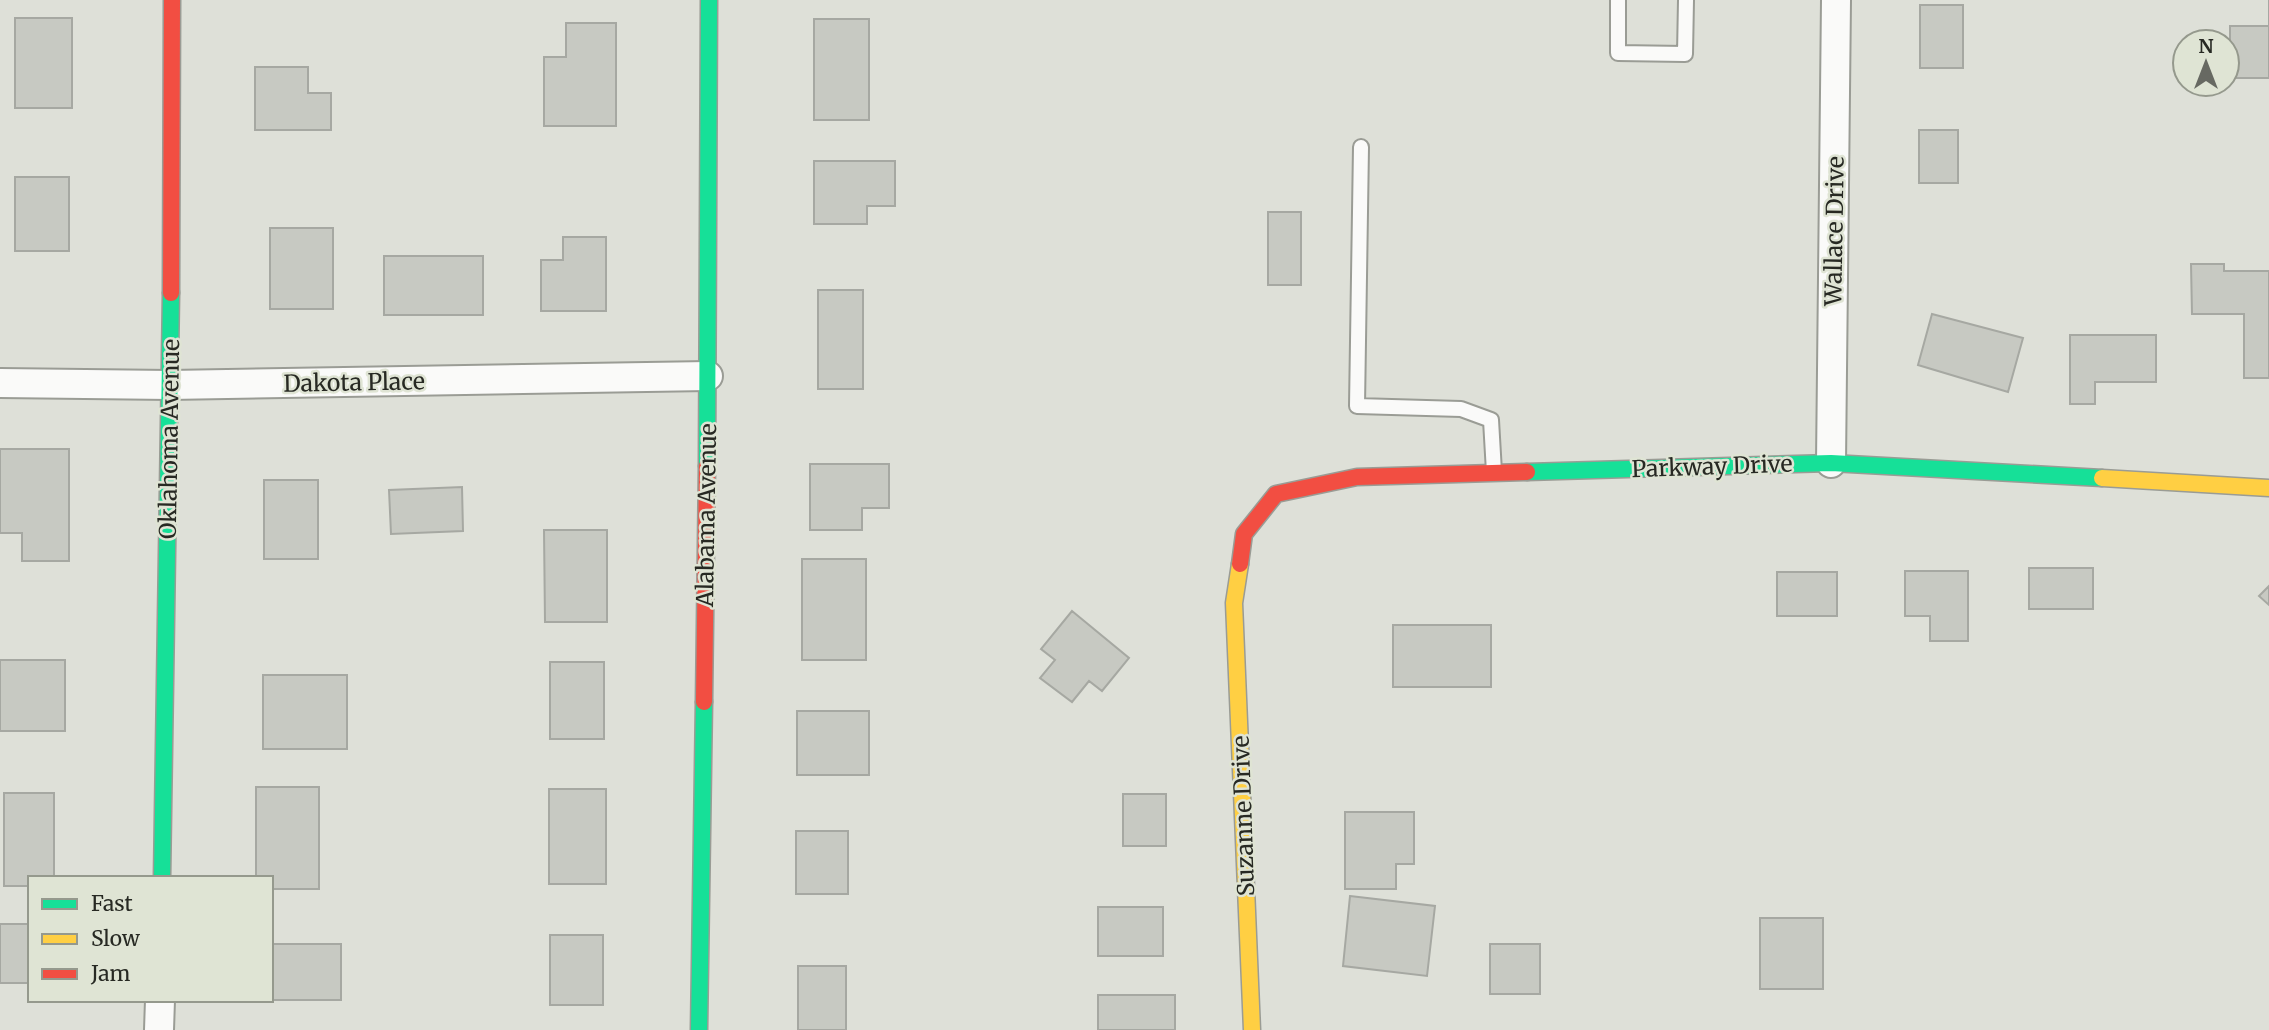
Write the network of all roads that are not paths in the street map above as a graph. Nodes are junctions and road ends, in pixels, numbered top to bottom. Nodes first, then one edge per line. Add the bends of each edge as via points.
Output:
1 (172, 0) edge
2 (709, 0) edge
3 (1618, 0) edge
4 (1686, 0) edge
5 (1836, 0) edge
6 (1361, 147) dead end
7 (708, 376) junction
8 (0, 383) edge
9 (170, 385) junction
10 (1831, 463) junction
11 (1494, 473) junction
12 (2269, 488) edge
13 (1234, 603) joint
14 (162, 876) edge
15 (160, 1002) edge
16 (159, 1030) edge
17 (699, 1030) edge
18 (1252, 1030) edge

1 - 9 street, Oklahoma Avenue
2 - 7 street, Alabama Avenue
3 - 4 lane via 1618,53 1685,54
5 - 10 street, Wallace Drive
6 - 11 lane via 1357,406 1461,409 1490,420
7 - 9 street, Dakota Place
7 - 17 street, Alabama Avenue
8 - 9 street, Dakota Place
9 - 14 street, Oklahoma Avenue
10 - 11 street, Parkway Drive
10 - 12 street, Parkway Drive
11 - 13 street, Parkway Drive via 1357,477 1276,494 1244,534
13 - 18 street, Suzanne Drive
15 - 16 street

